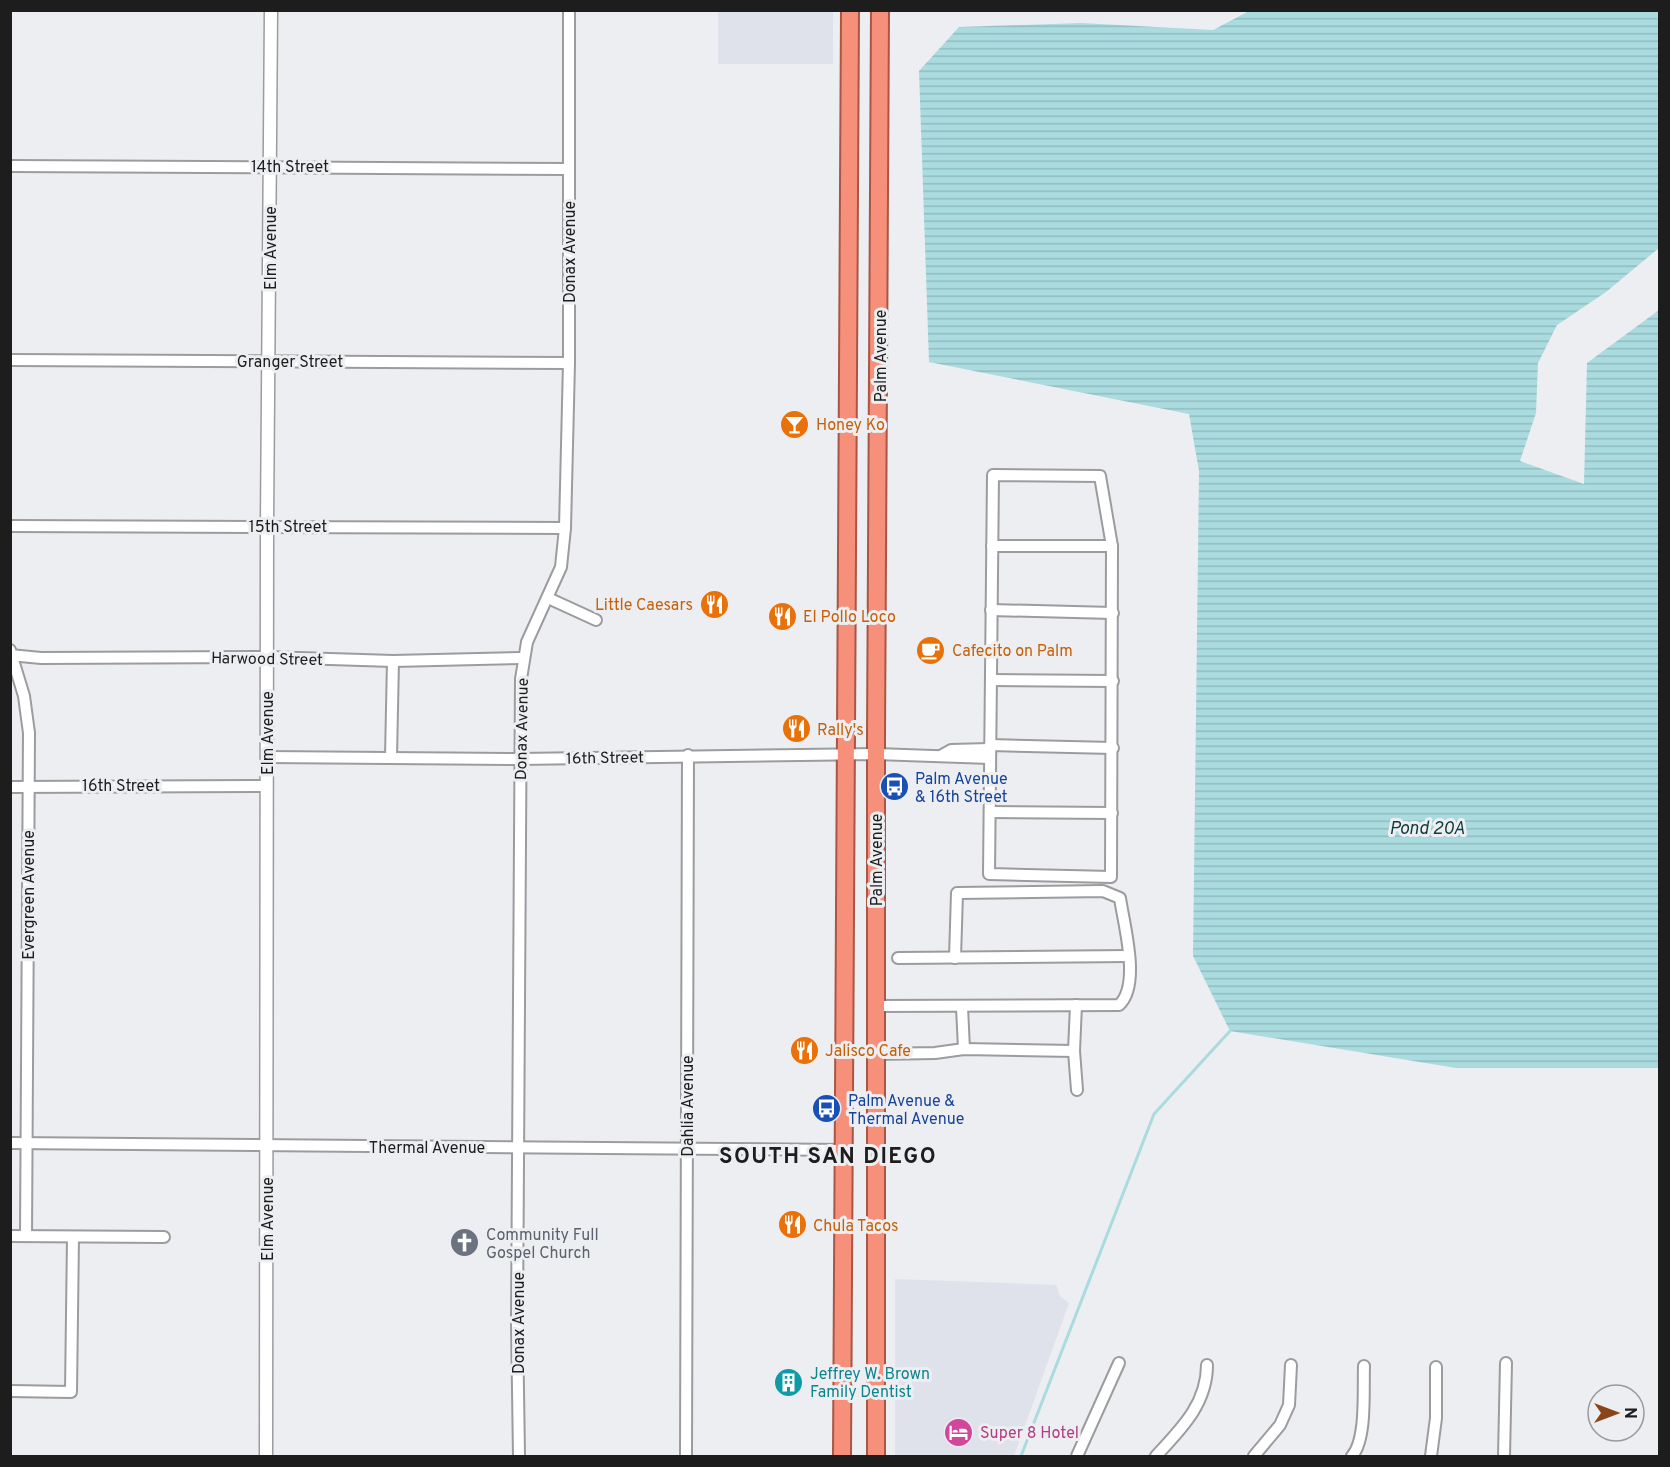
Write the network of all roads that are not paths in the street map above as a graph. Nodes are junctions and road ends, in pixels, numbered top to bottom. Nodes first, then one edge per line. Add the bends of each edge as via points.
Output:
1 (271, 10) edge
2 (569, 10) edge
3 (850, 10) edge
4 (880, 10) edge
5 (10, 166) edge
6 (271, 166) junction
7 (569, 169) junction
8 (10, 360) edge
9 (270, 361) junction
10 (569, 363) junction
11 (267, 525) junction
12 (10, 526) edge
13 (565, 528) junction
14 (992, 546) junction
15 (1112, 546) junction
16 (548, 598) junction
17 (991, 610) junction
18 (1113, 613) junction
19 (596, 620) dead end
20 (11, 654) edge
21 (267, 657) junction
22 (523, 658) junction
23 (393, 661) junction
24 (991, 680) junction
25 (1113, 681) junction
26 (1113, 748) junction
27 (990, 751) junction
28 (845, 754) junction
29 (876, 754) junction
30 (688, 755) junction
31 (267, 757) junction
32 (391, 757) junction
33 (519, 759) junction
34 (267, 786) junction
35 (10, 787) edge
36 (28, 787) junction
37 (990, 812) junction
38 (1112, 813) junction
39 (1129, 956) junction
40 (898, 958) dead end
41 (955, 958) junction
42 (1076, 1005) junction
43 (876, 1006) junction
44 (963, 1007) junction
45 (964, 1049) junction
46 (1074, 1051) junction
47 (877, 1054) junction
48 (1077, 1090) dead end
49 (10, 1143) edge
50 (27, 1143) junction
51 (267, 1145) junction
52 (519, 1147) junction
53 (687, 1149) junction
54 (844, 1150) junction
55 (10, 1236) edge
56 (26, 1236) junction
57 (73, 1237) junction
58 (165, 1237) dead end
59 (1119, 1363) dead end
60 (1506, 1363) dead end
61 (1207, 1365) dead end
62 (1291, 1365) dead end
63 (1364, 1365) dead end
64 (1436, 1367) dead end
65 (10, 1391) edge
66 (266, 1456) edge
67 (519, 1456) edge
68 (686, 1456) edge
69 (842, 1456) edge
70 (876, 1456) edge
71 (1077, 1456) edge
72 (1156, 1456) edge
73 (1254, 1456) edge
74 (1352, 1456) edge
75 (1431, 1456) edge
76 (1504, 1456) edge

1 - 6 street, Elm Avenue
2 - 7 street, Donax Avenue
3 - 28 highway, Palm Avenue
4 - 29 highway, Palm Avenue
5 - 6 street, 14th Street
6 - 7 street, 14th Street
6 - 9 street, Elm Avenue
7 - 10 street, Donax Avenue
8 - 9 street, Granger Street
9 - 10 street, Granger Street
9 - 11 street, Elm Avenue
10 - 13 street, Donax Avenue
11 - 12 street, 15th Street
11 - 13 street, 15th Street
11 - 21 street, Elm Avenue
13 - 16 street, Donax Avenue via 561,567
14 - 15 street
14 - 15 street via 993,475 1100,476
14 - 17 street
15 - 18 street
16 - 19 street
16 - 22 street, Donax Avenue
17 - 18 street
17 - 24 street
18 - 25 street
20 - 21 street, Harwood Street via 41,658
20 - 36 street, Evergreen Avenue via 24,696 29,733
21 - 23 street, Harwood Street
21 - 31 street, Elm Avenue
22 - 23 street, Harwood Street
22 - 33 street, Donax Avenue
23 - 32 street
24 - 25 street
24 - 27 street
25 - 26 street
26 - 27 street, 16th Street
26 - 38 street
27 - 29 street, 16th Street via 951,758
27 - 37 street
28 - 29 street, 16th Street
28 - 30 street, 16th Street
28 - 54 highway, Palm Avenue
29 - 43 highway, Palm Avenue
30 - 33 street, 16th Street
30 - 53 street, Dahlia Avenue
31 - 32 street, 16th Street
31 - 34 street, Elm Avenue
32 - 33 street, 16th Street
33 - 52 street, Donax Avenue
34 - 36 street, 16th Street
34 - 51 street, Elm Avenue
35 - 36 street, 16th Street
36 - 50 street, Evergreen Avenue
37 - 38 street
37 - 38 street via 989,874 1111,877
39 - 41 street
39 - 41 street via 1119,898 1103,891 957,892
39 - 42 street via 1130,987 1119,1005
40 - 41 street
42 - 44 street
42 - 46 street
43 - 44 street
43 - 47 highway, Palm Avenue
44 - 45 street
45 - 46 street
45 - 47 street
46 - 48 street
47 - 70 highway, Palm Avenue
49 - 50 street, Thermal Avenue
50 - 51 street, Thermal Avenue
50 - 56 street, Evergreen Avenue
51 - 52 street, Thermal Avenue
51 - 66 street, Elm Avenue
52 - 53 street, Thermal Avenue
52 - 67 street, Donax Avenue
53 - 54 street, Thermal Avenue
53 - 68 street, Dahlia Avenue
54 - 69 highway, Palm Avenue
55 - 56 street
56 - 57 street
57 - 58 street
57 - 65 street via 71,1392
59 - 71 street
60 - 76 street
61 - 72 street via 1202,1398
62 - 73 street via 1289,1405 1280,1425
63 - 74 street via 1362,1429
64 - 75 street

